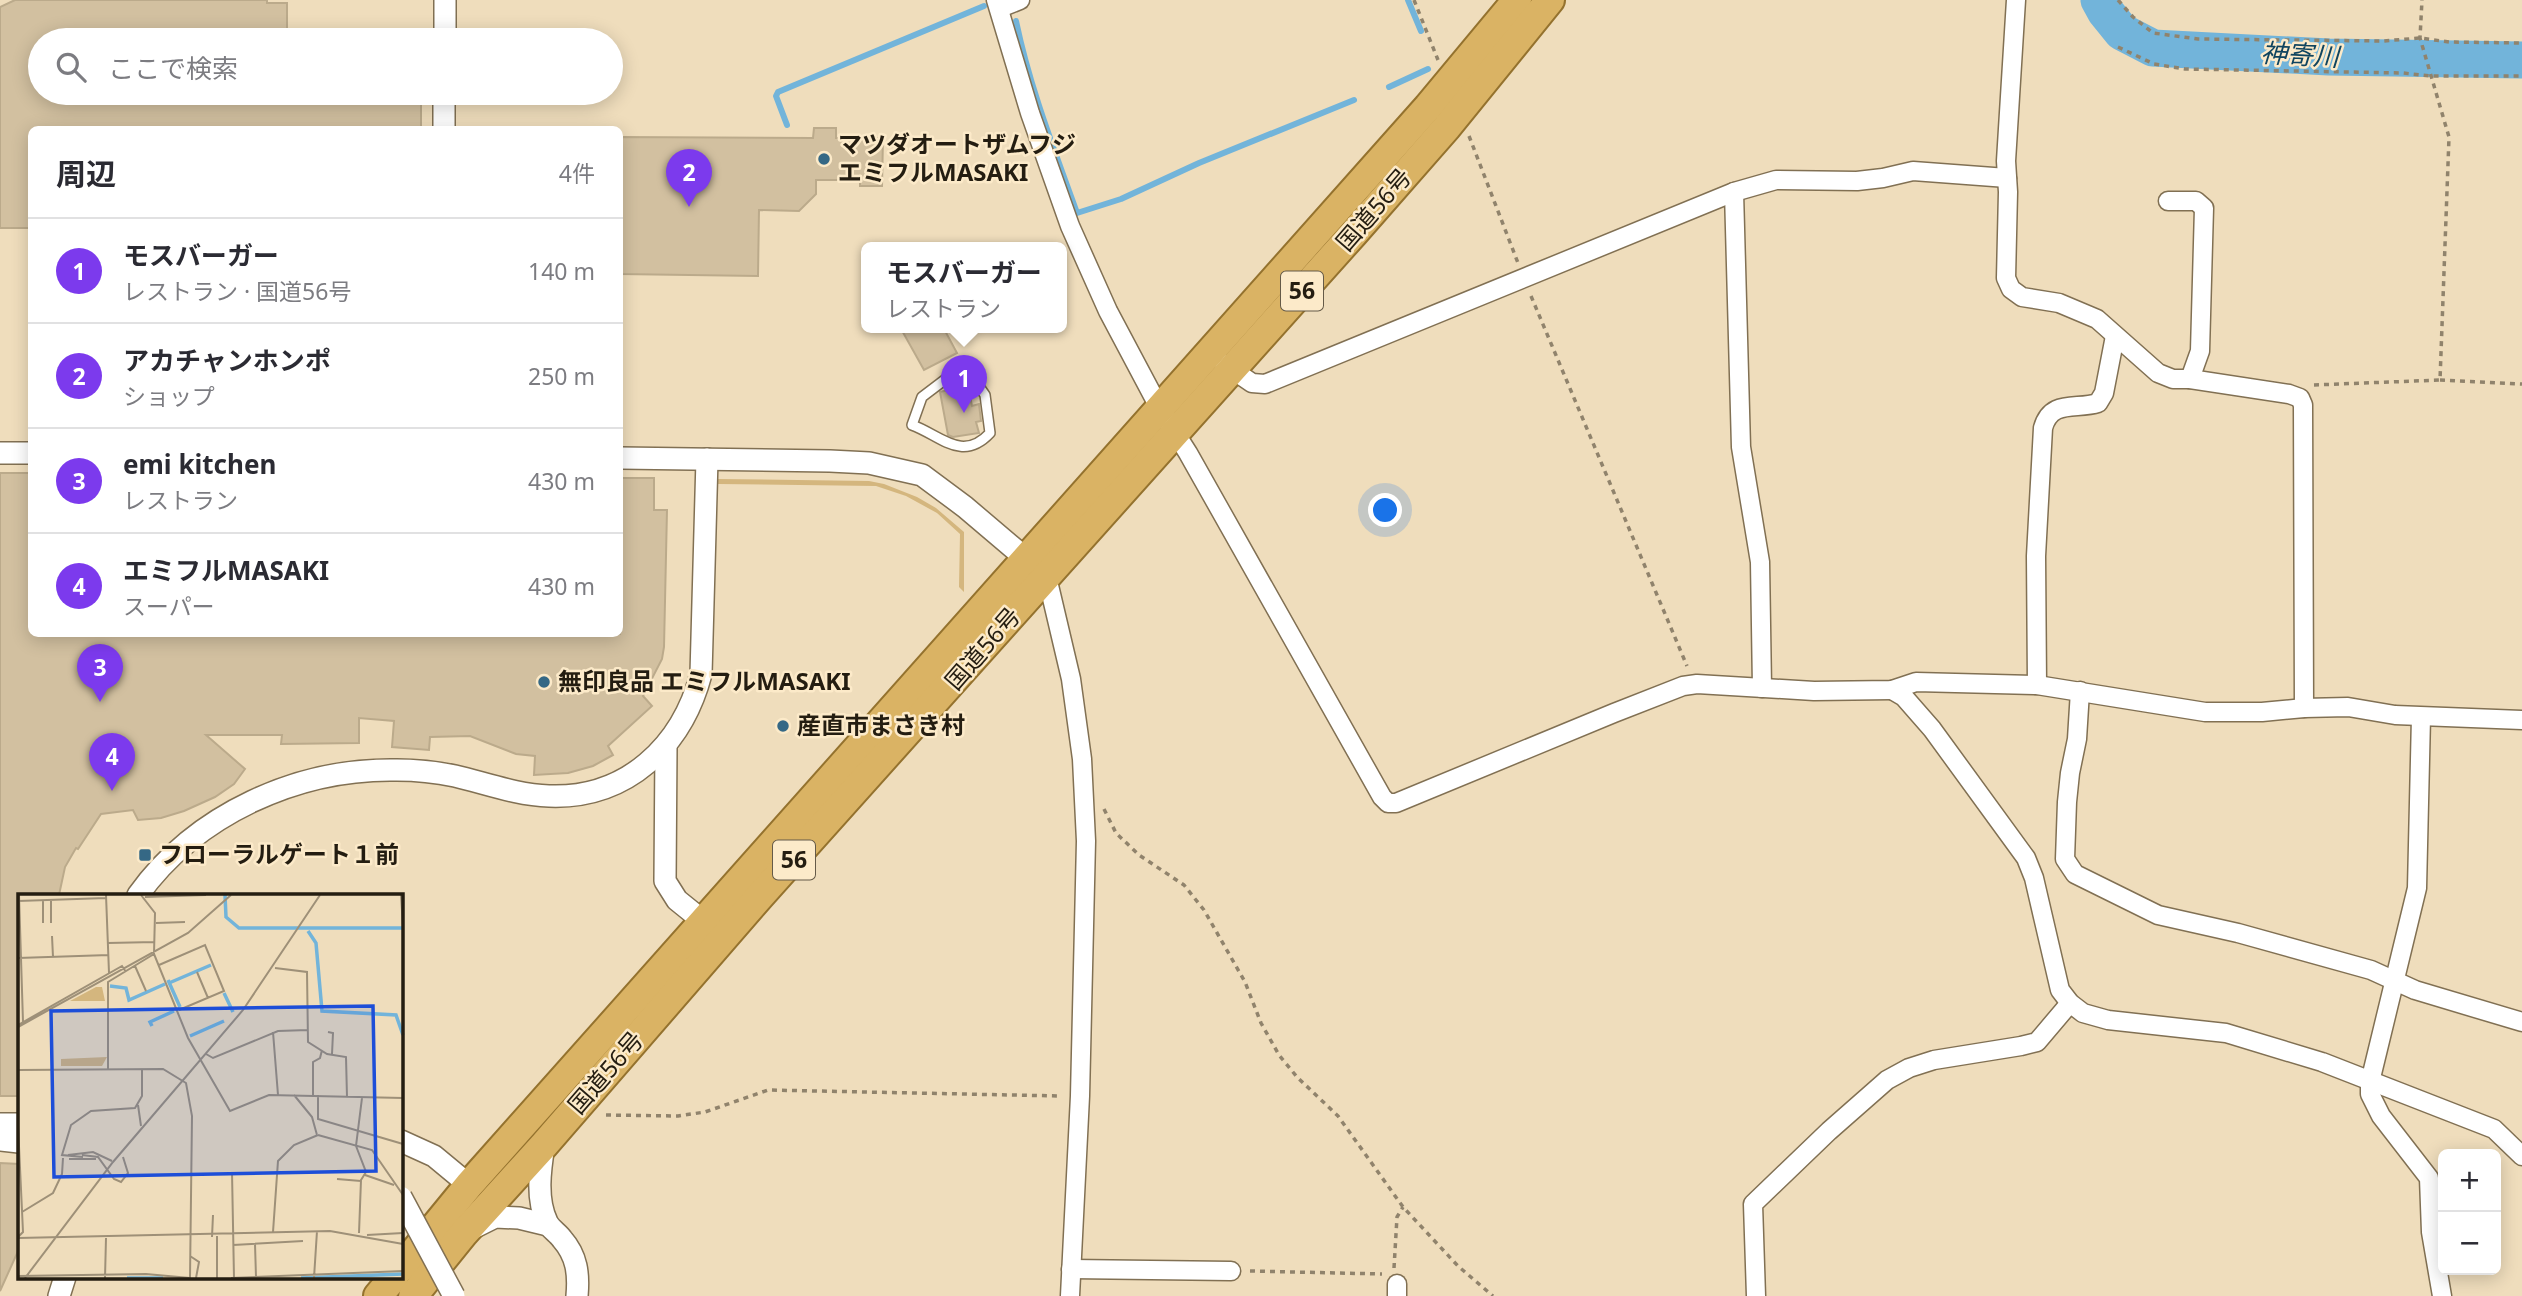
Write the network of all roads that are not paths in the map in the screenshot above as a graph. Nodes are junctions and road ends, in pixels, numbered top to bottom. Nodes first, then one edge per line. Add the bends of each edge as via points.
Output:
1 (445, 0) edge
2 (1020, 0) edge
3 (1517, 0) edge
4 (1550, 0) edge
5 (2016, 0) edge
6 (998, 4) edge
7 (444, 28) edge
8 (444, 105) edge
9 (444, 126) edge
10 (2007, 178) junction
11 (1734, 192) junction
12 (2168, 201) dead end
13 (2115, 336) junction
14 (1221, 362) junction
15 (2190, 379) junction
16 (1160, 409) junction
17 (912, 425) joint
18 (1176, 434) junction
19 (0, 453) edge
20 (28, 453) edge
21 (623, 458) edge
22 (707, 459) junction
23 (1037, 568) junction
24 (2037, 685) junction
25 (1762, 688) junction
26 (1892, 690) junction
27 (2080, 691) junction
28 (2304, 708) junction
29 (2421, 717) junction
30 (2522, 720) edge
31 (666, 747) junction
32 (139, 894) edge
33 (703, 921) junction
34 (2396, 982) junction
35 (2070, 1003) junction
36 (2522, 1022) edge
37 (2370, 1082) junction
38 (0, 1124) edge
39 (18, 1124) edge
40 (0, 1140) edge
41 (402, 1141) edge
42 (18, 1142) edge
43 (544, 1145) junction
44 (2522, 1156) edge
45 (469, 1185) junction
46 (402, 1199) edge
47 (548, 1224) junction
48 (464, 1233) junction
49 (402, 1268) edge
50 (1071, 1269) junction
51 (1231, 1271) road end
52 (65, 1278) edge
53 (393, 1278) edge
54 (59, 1296) edge
55 (378, 1296) edge
56 (413, 1296) edge
57 (454, 1296) edge
58 (577, 1296) edge
59 (1070, 1296) edge
60 (1756, 1296) edge
61 (2442, 1296) edge

1 - 7 street
2 - 6 street
3 - 14 highway, 国道56号 / 56
4 - 14 highway, 国道56号 / 56 via 1459,111
5 - 10 street
6 - 16 street via 1070,226
8 - 9 street
10 - 11 street via 1913,171 1857,181 1776,180
10 - 13 street via 2006,278 2011,289 2022,297 2080,311
11 - 14 street via 1265,384 1252,383
11 - 25 street via 1741,447 1760,562
12 - 15 street via 2196,201 2204,208 2200,351
13 - 15 street via 2158,373
13 - 24 street via 2104,393 2098,402 2054,410 2043,428 2036,556
14 - 16 highway, 国道56号 / 56
14 - 18 highway, 国道56号 / 56
15 - 28 street via 2290,394 2303,405
16 - 18 street
16 - 23 highway, 国道56号 / 56
17 - 17 lane via 922,397 951,375 971,375 985,396 990,433 980,443 949,445
18 - 23 highway, 国道56号 / 56
18 - 25 street via 1388,803 1695,684
19 - 20 street
21 - 22 street
22 - 23 street via 846,461 922,475
22 - 31 street via 701,674 695,699
23 - 33 highway, 国道56号 / 56
23 - 43 highway, 国道56号 / 56
23 - 50 street via 1071,679 1082,759 1086,841
24 - 26 street via 1916,682
24 - 27 street
25 - 26 street
26 - 35 street via 1904,696 1932,729 2026,858 2060,990
27 - 28 street via 2205,712
27 - 34 street via 2065,859 2075,874 2158,915 2371,970
28 - 29 street via 2348,707
29 - 30 street
29 - 34 street via 2417,888
31 - 32 street via 627,778 575,795 523,793 451,775 398,770 298,782 218,820 183,847
31 - 33 street via 665,881 677,900
33 - 45 highway, 国道56号 / 56
34 - 36 street
34 - 37 street
35 - 37 street via 2083,1013 2108,1020 2226,1033
35 - 60 street via 2037,1042 1909,1068 1887,1080 1829,1131 1753,1205
37 - 44 street via 2494,1129
37 - 61 street via 2370,1094 2381,1116 2429,1178 2431,1232
38 - 39 street
40 - 42 street
41 - 45 street via 434,1156
43 - 47 street via 541,1193
43 - 48 highway, 国道56号 / 56
45 - 49 highway, 国道56号 / 56
46 - 57 street, bridge
47 - 48 street via 495,1217
47 - 58 street via 575,1258
48 - 56 highway, 国道56号 / 56
50 - 51 street
50 - 59 street
52 - 54 street
53 - 55 highway

